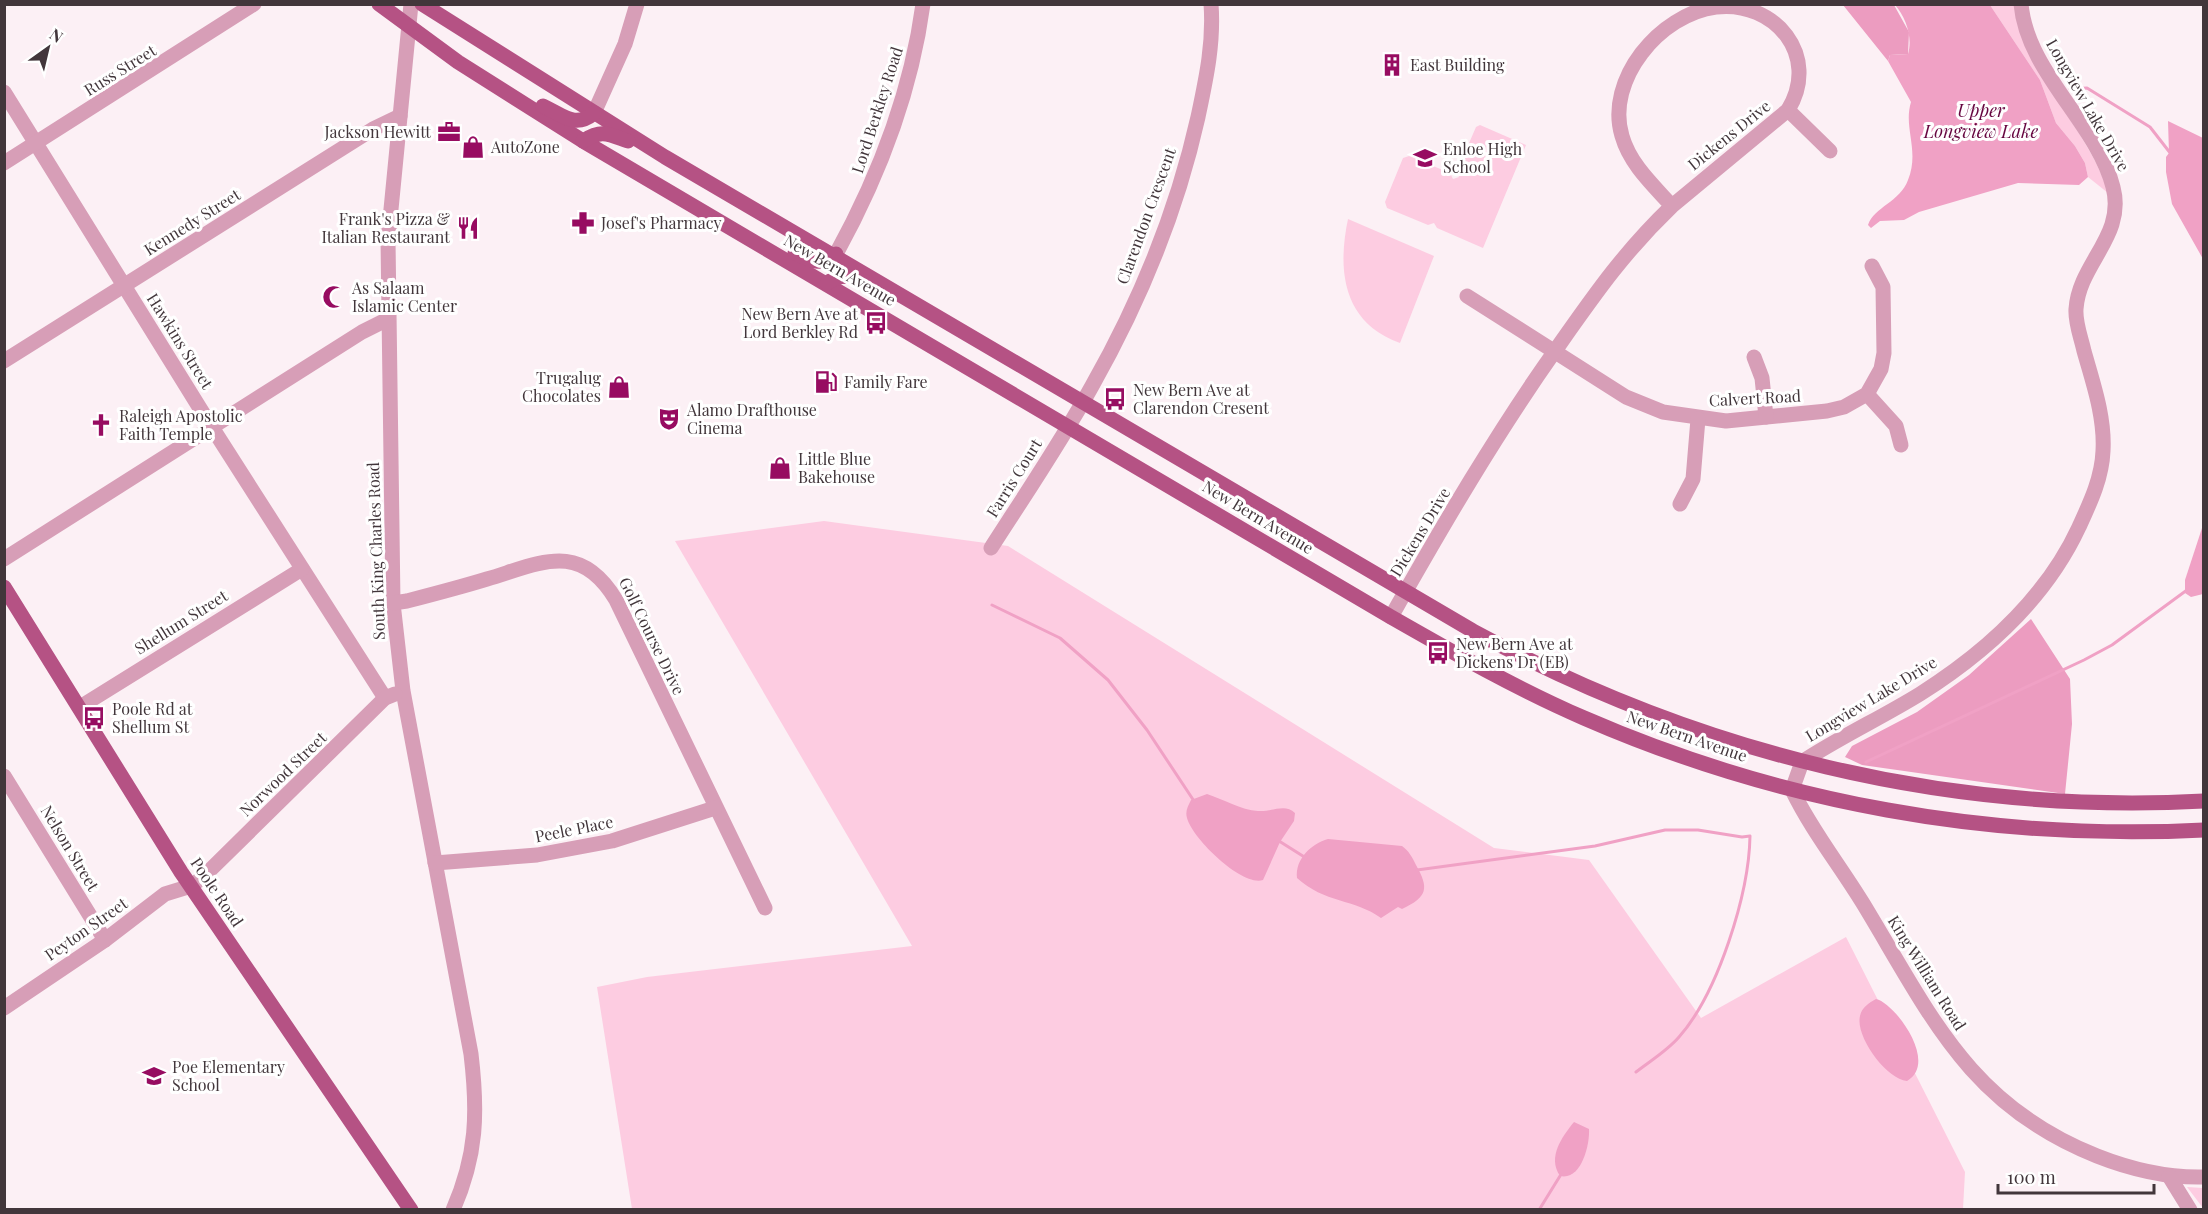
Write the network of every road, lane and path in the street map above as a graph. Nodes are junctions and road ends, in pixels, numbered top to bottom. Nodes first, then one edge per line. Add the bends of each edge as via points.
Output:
1 (254, 4) edge
2 (380, 4) edge
3 (411, 4) edge
4 (422, 4) edge
5 (637, 4) edge
6 (923, 4) edge
7 (1211, 4) edge
8 (2021, 4) edge
9 (408, 26) junction
10 (499, 88) junction
11 (4, 93) edge
12 (1788, 110) junction
13 (594, 113) junction
14 (400, 116) junction
15 (584, 141) junction
16 (35, 144) junction
17 (1830, 151) dead end
18 (4, 164) edge
19 (703, 178) junction
20 (1672, 206) junction
21 (742, 233) junction
22 (836, 255) junction
23 (1872, 266) dead end
24 (827, 283) junction
25 (124, 285) junction
26 (1467, 296) dead end
27 (932, 311) junction
28 (388, 319) junction
29 (1554, 352) junction
30 (1754, 357) dead end
31 (4, 361) edge
32 (1867, 394) junction
33 (1083, 401) junction
34 (1766, 417) junction
35 (1698, 418) junction
36 (1068, 426) junction
37 (213, 428) junction
38 (1901, 445) dead end
39 (1680, 504) dead end
40 (991, 548) dead end
41 (4, 559) edge
42 (302, 569) junction
43 (4, 586) edge
44 (1406, 591) junction
45 (393, 603) junction
46 (1391, 617) junction
47 (403, 691) junction
48 (385, 699) junction
49 (80, 707) junction
50 (1802, 762) junction
51 (4, 776) edge
52 (1792, 790) junction
53 (10, 796) edge
54 (2204, 801) edge
55 (715, 808) junction
56 (2204, 830) edge
57 (435, 863) junction
58 (191, 886) junction
59 (765, 908) dead end
60 (105, 940) junction
61 (4, 1008) edge
62 (2169, 1176) junction
63 (2204, 1178) edge
64 (411, 1209) edge
65 (453, 1209) edge
66 (2190, 1209) edge

1 - 16 street, Russ Street
2 - 9 main road, New Bern Avenue
3 - 9 street, South King Charles Road
4 - 13 main road, New Bern Avenue
5 - 13 street via 625,44
6 - 22 street, Lord Berkley Road via 912,68 889,140
7 - 33 street, Clarendon Crescent via 1209,66 1176,195 1146,275
8 - 50 street, Longview Lake Drive via 2034,48 2105,165 2115,195 2112,232 2081,286 2076,310 2103,426 2098,479 2071,544 2018,615 1974,656 1939,681
9 - 10 main road, New Bern Avenue
9 - 14 street, South King Charles Road
10 - 13 main road via 576,122
10 - 15 main road, New Bern Avenue
11 - 16 street, Hawkins Street
12 - 17 street
12 - 20 street, Dickens Drive
12 - 20 street, Dickens Drive via 1799,87 1801,67 1785,33 1767,20 1746,10 1717,7 1689,15 1662,33 1627,76 1619,121 1628,154
13 - 19 main road, New Bern Avenue
14 - 25 street, Kennedy Street via 373,129
14 - 28 street, South King Charles Road via 389,210
15 - 19 main road via 596,133 627,140
15 - 21 main road, New Bern Avenue
16 - 18 street, Russ Street
16 - 25 street, Hawkins Street
19 - 22 main road, New Bern Avenue
20 - 29 street, Dickens Drive via 1624,254
21 - 22 main road via 813,262 831,260
21 - 24 main road, New Bern Avenue
22 - 27 main road, New Bern Avenue
23 - 32 street via 1883,287 1884,353 1881,369
24 - 27 main road via 848,275 915,308
24 - 36 main road, New Bern Avenue
25 - 31 street, Kennedy Street
25 - 37 street, Hawkins Street
26 - 29 street, Calvert Road
27 - 33 main road, New Bern Avenue
28 - 37 street
28 - 45 street, South King Charles Road
29 - 35 street, Calvert Road via 1645,406
29 - 44 street, Dickens Drive via 1512,412
30 - 34 street via 1762,378
32 - 34 street, Calvert Road via 1827,411
32 - 38 street via 1896,426
33 - 36 street, Clarendon Crescent
33 - 44 main road, New Bern Avenue
34 - 35 street, Calvert Road
35 - 39 street via 1693,479
36 - 40 street, Farris Court
36 - 46 main road, New Bern Avenue
37 - 41 street
37 - 42 street, Hawkins Street
42 - 48 street, Hawkins Street
42 - 49 street, Shellum Street
43 - 49 main road, Poole Road
44 - 46 street, Dickens Drive
44 - 50 main road, New Bern Avenue via 1520,656 1609,697 1710,735
45 - 47 street, South King Charles Road
45 - 55 street, Golf Course Drive via 546,561 582,565 603,579 616,600
46 - 52 main road, New Bern Avenue via 1498,677 1585,718 1684,756
47 - 48 street, Norwood Street
47 - 57 street, South King Charles Road
48 - 58 street, Norwood Street
49 - 58 main road, Poole Road
50 - 52 street, Longview Lake Drive
50 - 54 main road, New Bern Avenue via 1856,776 1943,790 2046,801
51 - 53 street, Nelson Street
52 - 56 main road, New Bern Avenue via 1939,820 2078,832
52 - 62 street, King William Road via 1810,826 1860,898 1936,1025 1980,1080 2024,1118 2080,1149 2108,1161
53 - 60 street, Nelson Street
55 - 57 street, Peele Place via 612,841 537,855
55 - 59 street, Golf Course Drive
57 - 65 street, South King Charles Road via 477,1100 474,1142
58 - 60 street, Peyton Street via 165,894
58 - 64 main road, Poole Road
60 - 61 street, Peyton Street
62 - 63 street, King William Road
62 - 66 street

